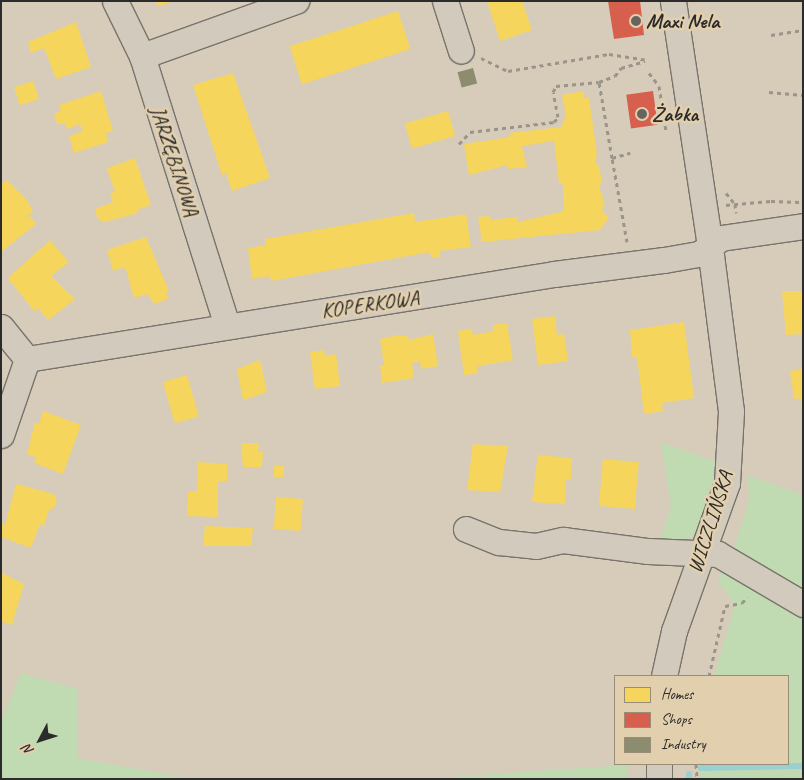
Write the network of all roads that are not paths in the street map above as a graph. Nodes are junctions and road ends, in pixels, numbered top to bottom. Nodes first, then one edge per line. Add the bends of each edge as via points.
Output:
1 (116, 1) edge
2 (296, 1) edge
3 (445, 1) edge
4 (672, 1) edge
5 (461, 51) road end
6 (142, 56) junction
7 (803, 226) edge
8 (710, 246) junction
9 (227, 325) junction
10 (1, 327) edge
11 (27, 359) junction
12 (1, 435) edge
13 (466, 530) dead end
14 (702, 552) junction
15 (803, 604) edge
16 (664, 675) edge
17 (658, 765) edge
18 (659, 779) edge

1 - 6 street, JARZĘBINOWA
2 - 6 street
3 - 5 street
4 - 8 street, WICZLIŃSKA
6 - 9 street, JARZĘBINOWA
7 - 8 street, KOPERKOWA via 721,238
8 - 9 street, KOPERKOWA via 699,254 664,260
8 - 14 street, WICZLIŃSKA via 731,411 730,460 721,503
9 - 11 street, KOPERKOWA
10 - 11 street
11 - 12 street
13 - 14 street via 499,542 536,546 564,540 648,550
14 - 15 street via 718,554
14 - 16 street, WICZLIŃSKA via 674,631
17 - 18 street

